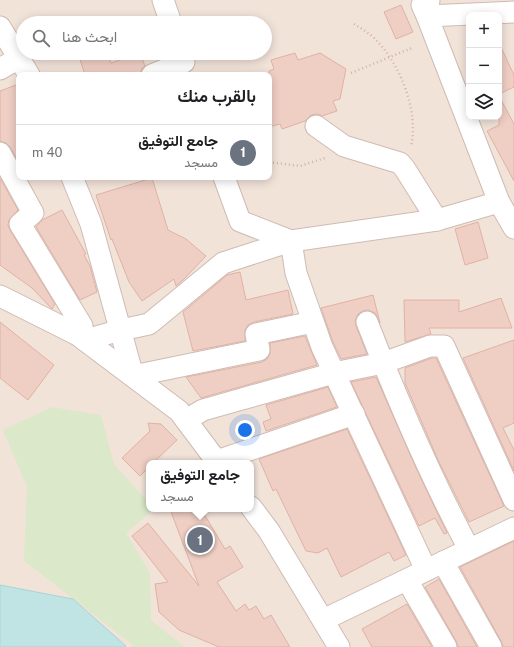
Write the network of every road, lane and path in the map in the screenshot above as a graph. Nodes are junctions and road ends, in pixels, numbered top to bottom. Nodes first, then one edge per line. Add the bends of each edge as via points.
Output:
1 (163, 0) edge
2 (425, 5) edge
3 (514, 12) edge
4 (169, 16) edge
5 (354, 24) dead end
6 (0, 27) edge
7 (412, 48) dead end
8 (16, 53) edge
9 (390, 58) junction
10 (185, 63) edge
11 (24, 66) edge
12 (0, 69) edge
13 (160, 72) edge
14 (350, 73) dead end
15 (316, 126) dead end
16 (344, 146) junction
17 (0, 153) edge
18 (272, 162) edge
19 (406, 169) junction
20 (73, 180) edge
21 (225, 180) edge
22 (499, 202) junction
23 (437, 220) junction
24 (514, 228) edge
25 (291, 241) junction
26 (0, 296) edge
27 (313, 322) junction
28 (367, 322) dead end
29 (120, 330) junction
30 (82, 337) junction
31 (383, 363) junction
32 (334, 373) junction
33 (133, 376) junction
34 (354, 414) junction
35 (186, 420) junction
36 (216, 460) edge
37 (223, 460) edge
38 (514, 500) edge
39 (254, 511) edge
40 (514, 528) edge
41 (469, 549) junction
42 (435, 566) junction
43 (407, 580) junction
44 (323, 620) junction
45 (338, 647) edge
46 (446, 647) edge
47 (491, 647) edge

1 - 4 street
2 - 3 street
2 - 22 street
5 - 9 path via 376,40
6 - 8 street
7 - 9 path
9 - 14 path
9 - 19 path via 397,68 411,106 412,140
10 - 13 street
11 - 12 street
15 - 16 street
16 - 18 path via 325,158 300,166
16 - 19 street via 400,163
17 - 30 street via 33,214 20,224 82,326
19 - 23 street
20 - 29 street via 91,224
21 - 25 street via 240,220
22 - 23 street
22 - 24 street
23 - 25 street
25 - 27 street via 296,273
25 - 29 street via 223,263 149,324
26 - 30 street
27 - 32 street
27 - 33 street via 256,334 259,350
28 - 31 street
29 - 30 street
29 - 33 street
30 - 33 street
31 - 32 street
31 - 38 street via 430,346 444,346
31 - 41 street via 446,507
32 - 34 street
32 - 35 street via 203,410
33 - 35 street via 180,411
34 - 37 street
34 - 42 street
35 - 36 street
39 - 44 street
40 - 41 street
41 - 42 street
42 - 43 street
42 - 47 street
43 - 44 street
43 - 46 street
44 - 45 street

